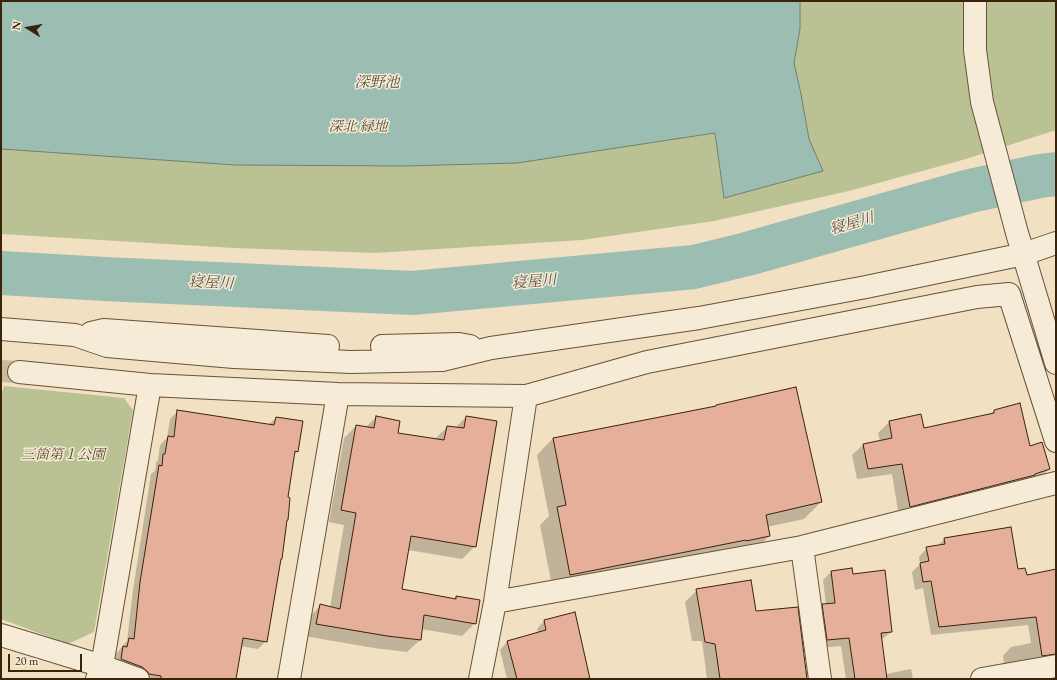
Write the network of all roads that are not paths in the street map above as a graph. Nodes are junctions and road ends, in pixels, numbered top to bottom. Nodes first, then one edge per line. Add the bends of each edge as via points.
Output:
1 (975, 1) edge
2 (1056, 243) edge
3 (1024, 254) junction
4 (1, 329) edge
5 (1056, 363) edge
6 (19, 372) tunnel mouth
7 (150, 386) junction
8 (338, 394) junction
9 (526, 396) junction
10 (1056, 441) edge
11 (1056, 483) edge
12 (802, 547) junction
13 (495, 602) junction
14 (1, 635) edge
15 (1056, 666) edge
16 (100, 672) edge
17 (138, 679) edge
18 (289, 679) edge
19 (480, 679) edge
20 (820, 679) edge
21 (982, 679) edge

1 - 3 street via 976,58 982,102
2 - 3 street
3 - 4 street via 699,318 491,348 442,360 343,362 234,357 107,346 75,335
3 - 5 street
6 - 7 street
7 - 8 street
7 - 16 street
8 - 9 street
8 - 18 street
9 - 10 street via 647,362 977,297 1009,294
9 - 13 street
11 - 12 street
12 - 13 street
12 - 20 street
13 - 19 street
14 - 16 street
15 - 21 street
16 - 17 street

